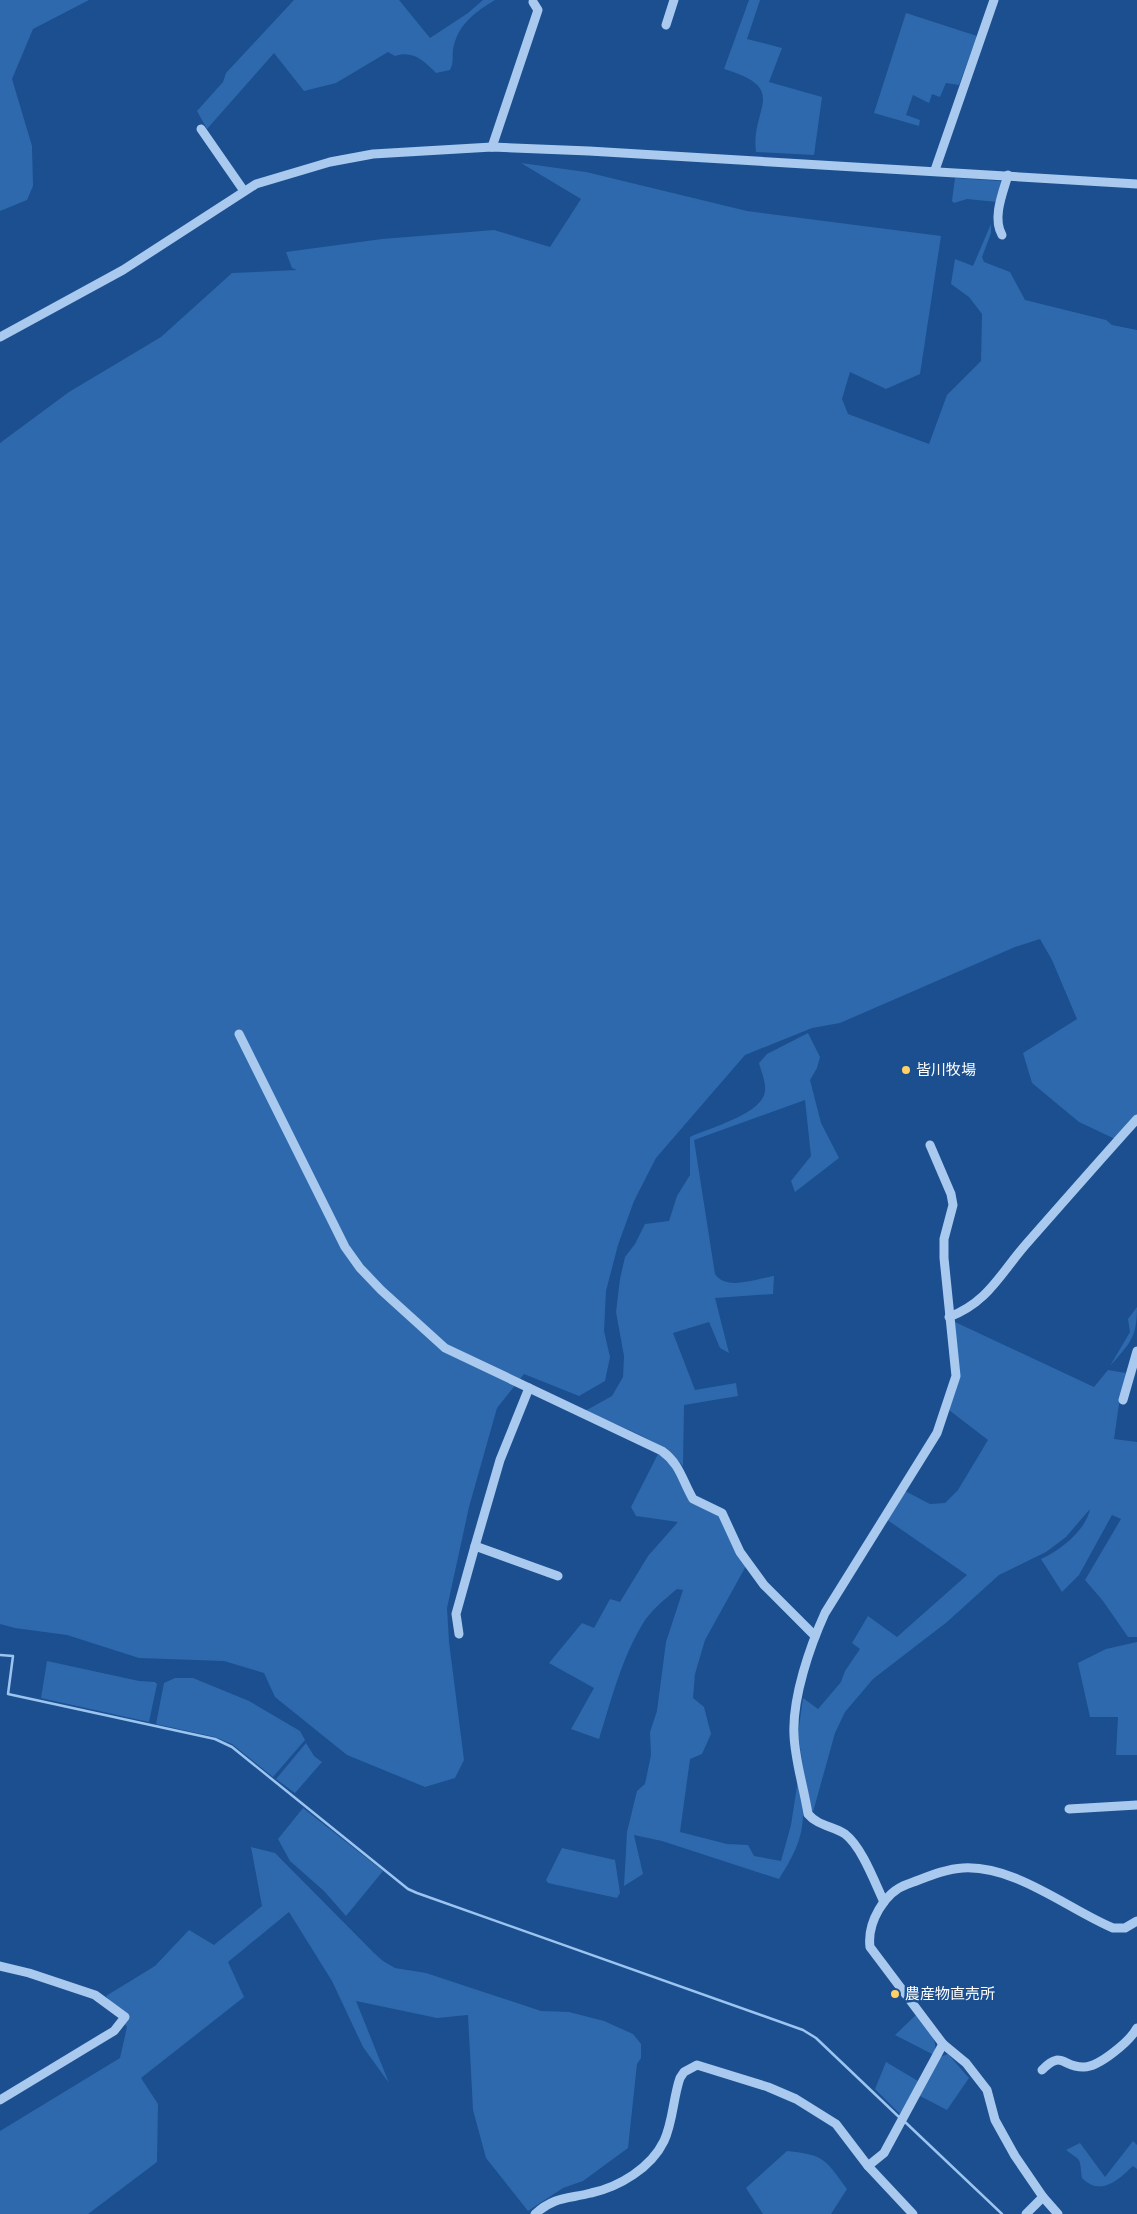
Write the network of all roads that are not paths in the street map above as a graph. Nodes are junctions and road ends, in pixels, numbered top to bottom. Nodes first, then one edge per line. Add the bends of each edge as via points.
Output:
1 (674, 0) edge
2 (994, 0) edge
3 (533, 2) dead end
4 (666, 24) dead end
5 (201, 129) dead end
6 (492, 147) junction
7 (935, 170) junction
8 (1008, 175) junction
9 (1137, 184) edge
10 (244, 191) junction
11 (1002, 235) dead end
12 (0, 337) edge
13 (239, 1034) dead end
14 (1137, 1119) edge
15 (930, 1145) dead end
16 (949, 1317) junction
17 (1137, 1352) edge
18 (529, 1388) junction
19 (1123, 1400) dead end
20 (475, 1546) junction
21 (558, 1576) dead end
22 (459, 1634) dead end
23 (814, 1636) junction
24 (1137, 1805) edge
25 (1068, 1809) dead end
26 (884, 1902) junction
27 (1137, 1921) edge
28 (0, 1966) edge
29 (1137, 2028) edge
30 (943, 2044) junction
31 (1042, 2070) dead end
32 (0, 2100) edge
33 (868, 2166) junction
34 (1043, 2197) junction
35 (536, 2214) edge
36 (913, 2214) edge
37 (1026, 2214) edge
38 (1058, 2214) edge

1 - 4 street
2 - 7 street
3 - 6 street via 538,10
5 - 10 street
6 - 7 street
6 - 10 street via 365,156 302,170
7 - 8 street
8 - 9 street
8 - 11 street via 999,212 998,224
10 - 12 street via 124,270
13 - 18 street via 345,1247 360,1268 445,1348
14 - 16 street via 1025,1245 992,1288 965,1311
15 - 16 street via 953,1205 944,1239
16 - 23 street via 956,1376 937,1433 825,1613
17 - 19 street
18 - 20 street via 500,1460
18 - 23 street via 673,1458 693,1499 722,1514 740,1552
20 - 21 street
20 - 22 street via 456,1614
23 - 26 street via 799,1690 794,1734 808,1814 812,1820 842,1832 853,1841
24 - 25 street
26 - 27 street via 892,1891 903,1886 949,1870 978,1869 1043,1890 1113,1928 1125,1928
26 - 30 street via 869,1930 870,1947
28 - 32 street via 95,1995 125,2017 114,2031
29 - 31 street via 1107,2057 1095,2063 1085,2067 1060,2059 1047,2064
30 - 33 street via 884,2153
30 - 34 street via 966,2063 988,2090 995,2120
33 - 35 street via 836,2124 796,2099 743,2078 697,2065 680,2078 664,2142 640,2170 605,2190 558,2198
33 - 36 street
34 - 37 street
34 - 38 street

